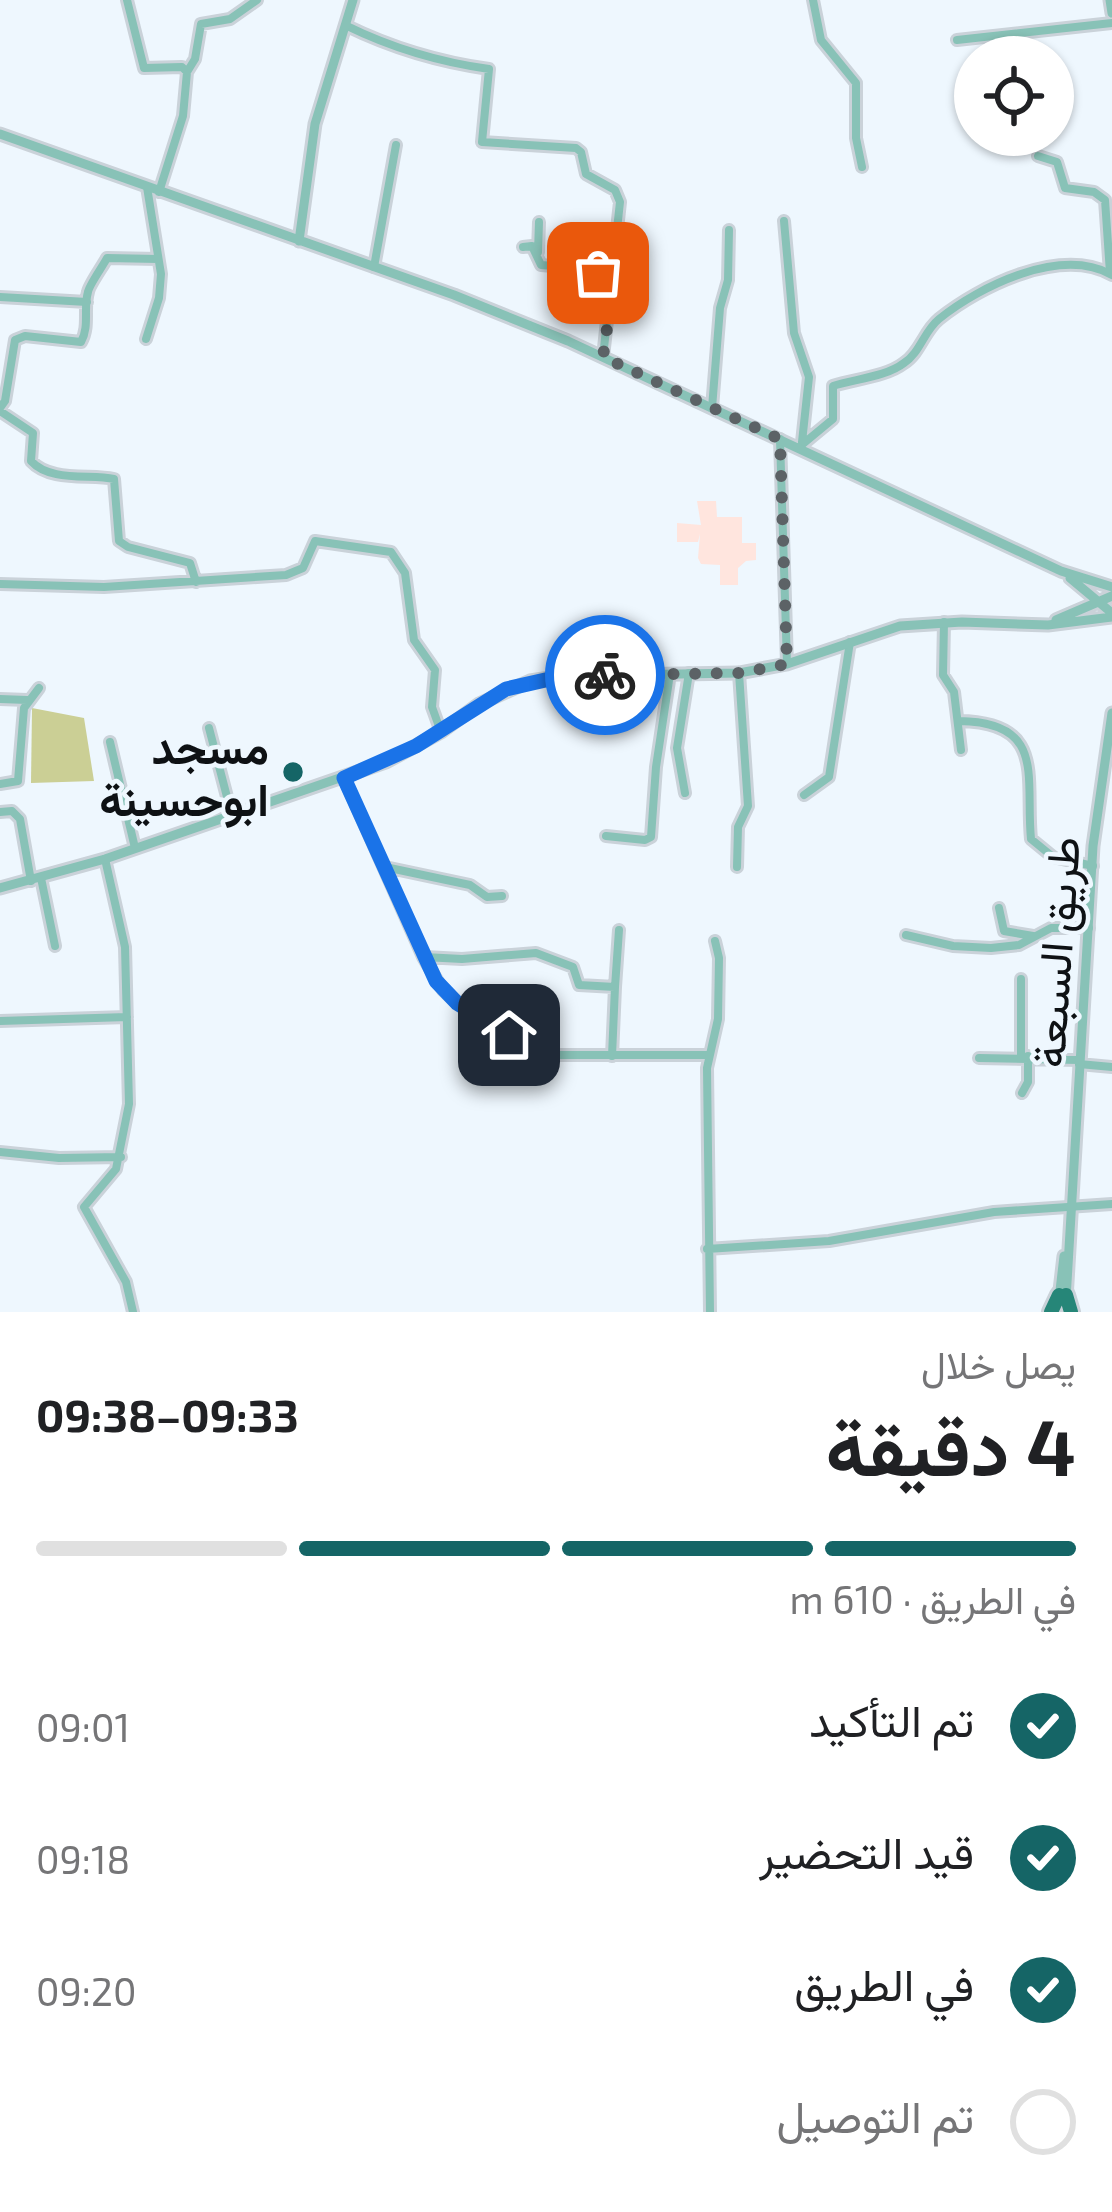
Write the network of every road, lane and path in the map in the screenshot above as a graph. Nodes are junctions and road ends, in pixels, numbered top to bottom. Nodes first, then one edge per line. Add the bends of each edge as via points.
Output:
1 (127, 0) edge
2 (257, 0) edge
3 (352, 0) edge
4 (813, 0) edge
5 (1110, 0) edge
6 (1112, 13) edge
7 (1112, 23) edge
8 (347, 26) junction
9 (993, 36) edge
10 (187, 72) junction
11 (0, 134) edge
12 (395, 145) dead end
13 (1037, 156) dead end
14 (862, 167) dead end
15 (147, 187) junction
16 (159, 192) junction
17 (784, 221) dead end
18 (539, 222) dead end
19 (729, 230) dead end
20 (299, 241) junction
21 (524, 247) dead end
22 (538, 254) junction
23 (158, 259) junction
24 (374, 267) junction
25 (1111, 274) edge
26 (613, 285) junction
27 (0, 297) edge
28 (87, 302) junction
29 (146, 339) dead end
30 (603, 357) junction
31 (712, 408) junction
32 (0, 409) edge
33 (780, 439) junction
34 (800, 446) junction
35 (1061, 571) junction
36 (196, 582) junction
37 (0, 584) edge
38 (1112, 587) edge
39 (1112, 596) edge
40 (1099, 602) junction
41 (1112, 615) edge
42 (944, 622) junction
43 (1038, 625) junction
44 (850, 641) junction
45 (787, 664) junction
46 (739, 673) junction
47 (670, 674) junction
48 (689, 674) junction
49 (39, 688) dead end
50 (0, 700) edge
51 (27, 700) junction
52 (1112, 713) edge
53 (959, 721) junction
54 (208, 728) dead end
55 (441, 732) junction
56 (110, 742) dead end
57 (961, 750) dead end
58 (344, 778) junction
59 (0, 784) edge
60 (1099, 788) junction
61 (1112, 789) edge
62 (685, 793) dead end
63 (804, 795) dead end
64 (0, 812) edge
65 (232, 816) junction
66 (606, 836) dead end
67 (135, 848) junction
68 (105, 859) junction
69 (1093, 866) junction
70 (384, 867) junction
71 (737, 867) dead end
72 (36, 879) junction
73 (0, 888) edge
74 (502, 896) dead end
75 (999, 908) dead end
76 (1089, 928) junction
77 (619, 930) dead end
78 (906, 935) dead end
79 (1034, 937) junction
80 (716, 941) dead end
81 (55, 946) dead end
82 (423, 957) junction
83 (1021, 979) dead end
84 (615, 987) junction
85 (127, 1017) junction
86 (0, 1021) edge
87 (612, 1055) junction
88 (708, 1055) junction
89 (1024, 1056) junction
90 (979, 1058) dead end
91 (1079, 1062) junction
92 (1112, 1067) edge
93 (1022, 1093) dead end
94 (0, 1152) edge
95 (121, 1157) junction
96 (1071, 1202) junction
97 (1112, 1204) edge
98 (707, 1249) junction
99 (1062, 1306) edge
100 (133, 1312) edge
101 (710, 1312) edge

1 - 10 street via 144,68
2 - 10 street via 230,19 201,24
3 - 8 street
4 - 14 street via 821,40 856,83
5 - 6 street
7 - 9 street
8 - 20 street via 315,124
8 - 26 street via 440,62 489,68 485,145 581,152 586,174 619,196
10 - 16 street via 183,116
11 - 15 street
12 - 24 street
13 - 25 street via 1057,162 1065,188 1105,200
15 - 16 street
15 - 23 street
16 - 20 street
17 - 34 street via 794,333 809,377
18 - 22 street
19 - 31 street
20 - 24 street
21 - 22 street
22 - 26 street via 541,265 590,269
23 - 28 street via 107,258
23 - 29 street via 160,298
24 - 30 street
25 - 34 street via 1094,266 1047,269 965,303 931,326 902,365 833,386 833,419
26 - 30 street
27 - 28 street
28 - 32 street via 81,342 15,340
30 - 31 street
31 - 33 street
32 - 36 street via 33,433 37,468 114,479 119,541 190,563
33 - 34 street
33 - 45 street
34 - 35 street
35 - 38 street
35 - 40 street
36 - 37 street
36 - 55 street via 299,572 315,541 391,552 406,573 414,640 434,670 431,707
39 - 40 street
40 - 41 street
40 - 43 street
41 - 43 street
42 - 43 street
42 - 44 street
42 - 53 street via 943,675
44 - 45 street
44 - 63 street via 829,776
45 - 46 street
46 - 48 street
46 - 71 street via 748,806 738,827
47 - 48 street
47 - 55 street via 530,681
47 - 66 street via 651,837
48 - 62 street via 677,748
49 - 51 street
50 - 51 street
51 - 59 street via 19,779
52 - 60 street, طريق السبعة
53 - 57 street
53 - 69 street via 992,726 1021,743 1031,839 1053,856
54 - 65 street
55 - 58 street
56 - 67 street
58 - 65 street
58 - 70 street
60 - 61 street
60 - 69 street, طريق السبعة
64 - 72 street via 20,819
65 - 67 street
67 - 68 street
68 - 72 street
68 - 85 street via 124,947
69 - 76 street, طريق السبعة
70 - 74 street
70 - 82 street
72 - 73 street
72 - 81 street
75 - 79 street via 1004,931
76 - 79 street via 1051,928
76 - 91 street, طريق السبعة
77 - 84 street
78 - 79 street via 970,948
80 - 88 street via 718,1019
82 - 84 street via 546,954 576,970 579,985
82 - 87 street via 451,998 540,1052
83 - 89 street
84 - 87 street
85 - 86 street
85 - 95 street
87 - 88 street
88 - 98 street
89 - 90 street
89 - 91 street
89 - 93 street
91 - 92 street
91 - 96 street, طريق السبعة
94 - 95 street
95 - 100 street via 84,1207 126,1282
96 - 97 street
96 - 98 street via 830,1240
96 - 99 street, طريق السبعة
98 - 101 street

